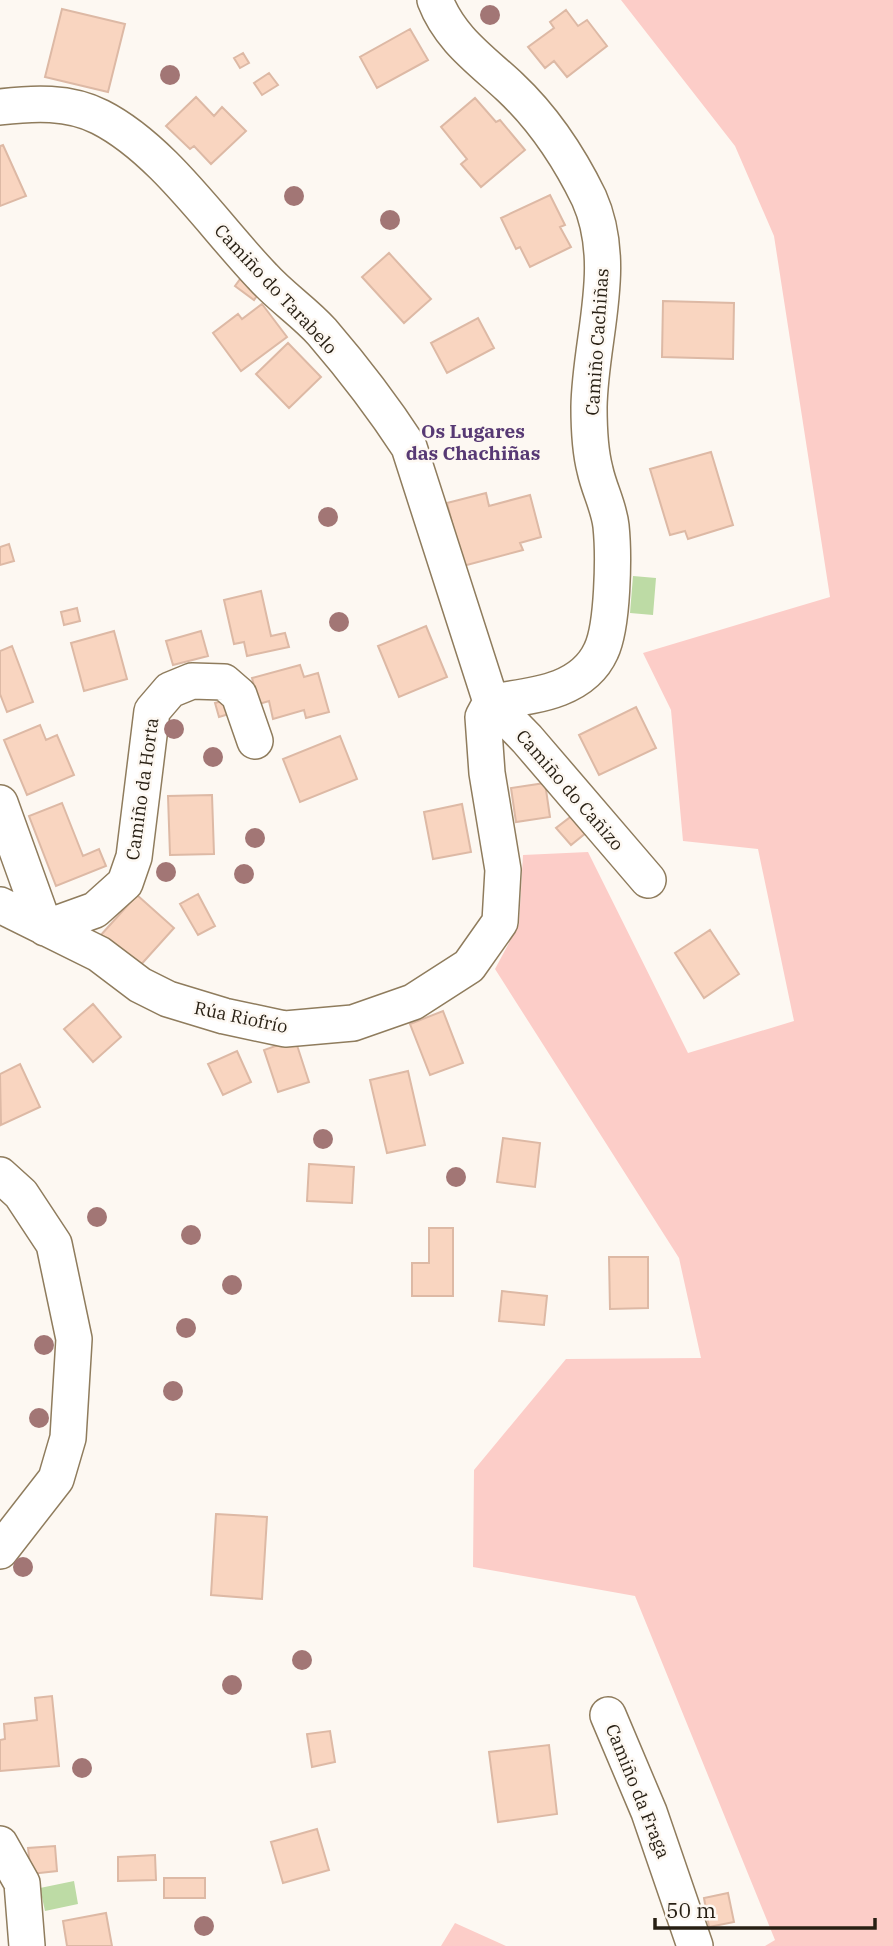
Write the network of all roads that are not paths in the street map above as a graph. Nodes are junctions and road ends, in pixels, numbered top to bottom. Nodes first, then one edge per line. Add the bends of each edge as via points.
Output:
1 (435, 0) edge
2 (0, 107) edge
3 (491, 702) junction
4 (255, 741) dead end
5 (0, 803) edge
6 (648, 880) dead end
7 (0, 905) edge
8 (46, 928) junction
9 (0, 1175) edge
10 (0, 1551) edge
11 (608, 1715) dead end
12 (0, 1844) edge
13 (27, 1946) edge
14 (695, 1946) edge

1 - 3 street, Camiño Cachiñas via 444,22 556,139 589,200 601,240 604,284 589,408 594,468 611,525 611,622 600,654 571,684
2 - 3 street, Camiño do Tarabelo via 37,103 68,108 97,115 125,131 265,280 321,331 409,447
3 - 6 street, Camiño do Cañizo
3 - 8 street, Rúa Riofrío via 483,717 503,870 500,922 469,966 413,1002 354,1023 285,1029 168,999 140,985 99,954
4 - 8 street, Camiño da Horta via 239,695 224,682 192,681 170,690 152,711 134,857 125,883 95,910
5 - 8 street
7 - 8 street, Rúa Riofrío
9 - 10 street via 21,1195 54,1244 74,1339 68,1437 56,1479
11 - 14 street, Camiño da Fraga via 649,1812
12 - 13 street via 22,1883

